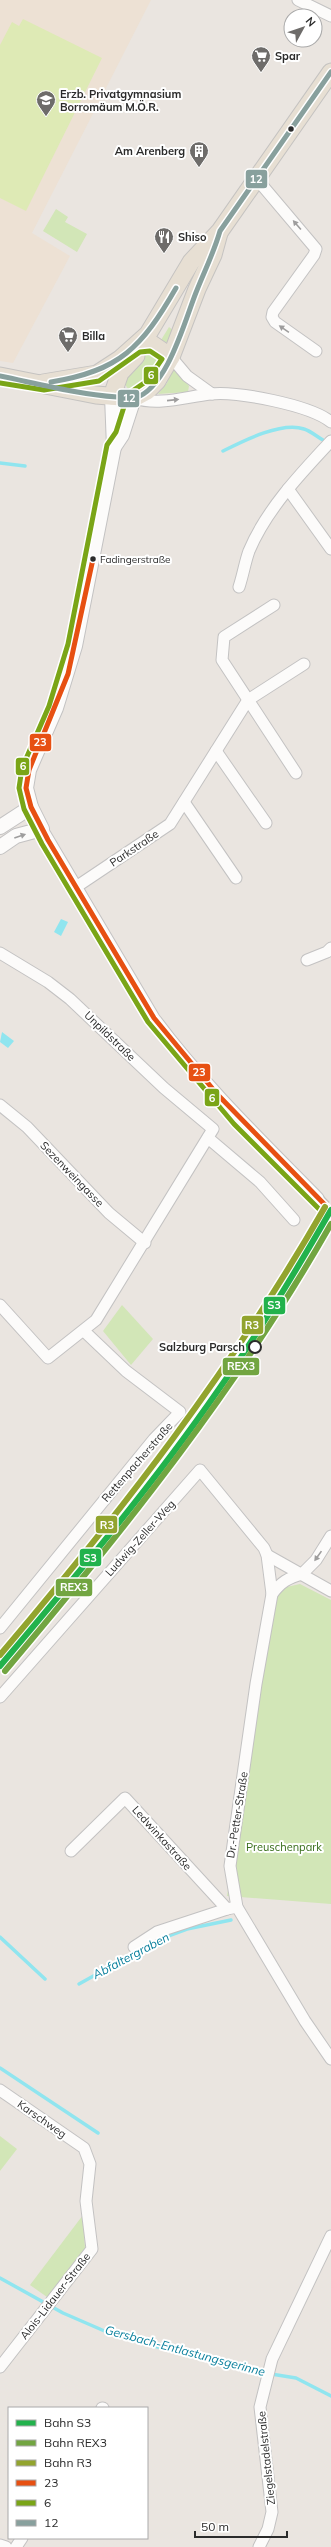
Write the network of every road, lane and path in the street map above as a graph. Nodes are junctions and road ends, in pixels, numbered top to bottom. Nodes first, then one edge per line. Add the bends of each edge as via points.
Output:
1 (298, 0) edge
2 (331, 16) edge
3 (331, 72) edge
4 (256, 178) junction
5 (220, 231) junction
6 (145, 344) junction
7 (316, 351) dead end
8 (171, 357) junction
9 (0, 376) edge
10 (43, 383) junction
11 (212, 394) junction
12 (112, 396) junction
13 (134, 398) junction
14 (331, 422) edge
15 (331, 441) edge
16 (114, 447) junction
17 (288, 489) junction
18 (331, 549) edge
19 (239, 587) dead end
20 (274, 605) dead end
21 (304, 664) dead end
22 (248, 700) junction
23 (216, 751) junction
24 (296, 773) dead end
25 (184, 802) junction
26 (32, 807) junction
27 (266, 823) dead end
28 (0, 827) edge
29 (42, 829) junction
30 (0, 847) edge
31 (236, 878) dead end
32 (76, 887) junction
33 (331, 948) edge
34 (0, 953) edge
35 (307, 960) dead end
36 (0, 1105) edge
37 (210, 1133) junction
38 (318, 1198) tunnel mouth
39 (294, 1220) dead end
40 (145, 1243) junction
41 (0, 1305) edge
42 (84, 1331) junction
43 (331, 1536) edge
44 (268, 1555) junction
45 (302, 1574) junction
46 (331, 1591) edge
47 (272, 1594) junction
48 (0, 1628) edge
49 (0, 1697) edge
50 (72, 1851) dead end
51 (232, 1908) junction
52 (134, 1947) dead end
53 (331, 2059) edge
54 (0, 2090) edge
55 (84, 2148) joint
56 (331, 2236) edge
57 (0, 2367) edge
58 (0, 2545) edge
59 (6, 2547) edge
60 (259, 2547) edge

1 - 2 street
3 - 4 main road
4 - 5 main road
7 -> 4 street via 275,322 272,317 316,249
5 - 6 main road via 191,262
5 - 8 main road via 213,255
6 - 8 main road
6 - 10 main road via 97,374
6 - 12 main road via 123,369
8 - 11 street via 186,376
8 - 13 main road via 157,381 147,391
9 - 10 main road
10 - 12 main road via 62,389
13 -> 11 street via 154,402
11 - 14 street via 281,401 323,415
12 - 13 main road
12 - 16 street
13 - 16 street via 122,435
15 - 17 street
16 - 26 street via 73,653 56,708 29,770 26,788
17 - 18 street
17 - 19 street via 249,552
20 - 22 street via 224,637 222,660
21 - 22 street, Parkstraße
22 - 23 street, Parkstraße
22 - 24 street
23 - 25 street, Parkstraße
23 - 27 street
25 - 31 street
25 - 32 street, Parkstraße via 170,824
26 - 28 street
26 - 29 street
30 -> 29 street via 16,836
29 - 32 street
32 - 38 street via 154,1018 177,1049 239,1119
33 - 35 street
34 - 37 street, Unpildstraße via 48,982 70,999
36 - 40 street, Sezenweingasse via 27,1127 109,1213
37 - 39 street
37 - 40 street
40 - 42 street via 96,1320
41 - 42 street via 48,1358
42 - 48 street, Rettenpacherstraße via 126,1371 180,1412 107,1496
43 -> 45 street via 316,1560
44 - 45 street
44 - 47 street, Dr.-Petter-Straße
44 - 49 street, Ludwig-Zeller-Weg via 200,1470
45 - 46 street
45 - 47 street via 289,1577
47 - 51 street, Dr.-Petter-Straße via 256,1684 230,1866
50 - 51 street, Ledwinkastraße via 125,1798
51 - 52 street via 157,1932
51 - 53 street, Dr.-Petter-Straße
54 - 55 street, Karschweg
55 - 57 street, Alois-Lidauer-Straße via 90,2164 86,2201 92,2249
56 - 60 street, Ziegelstadelstraße via 270,2366 260,2407 272,2512 268,2529
58 - 59 street

